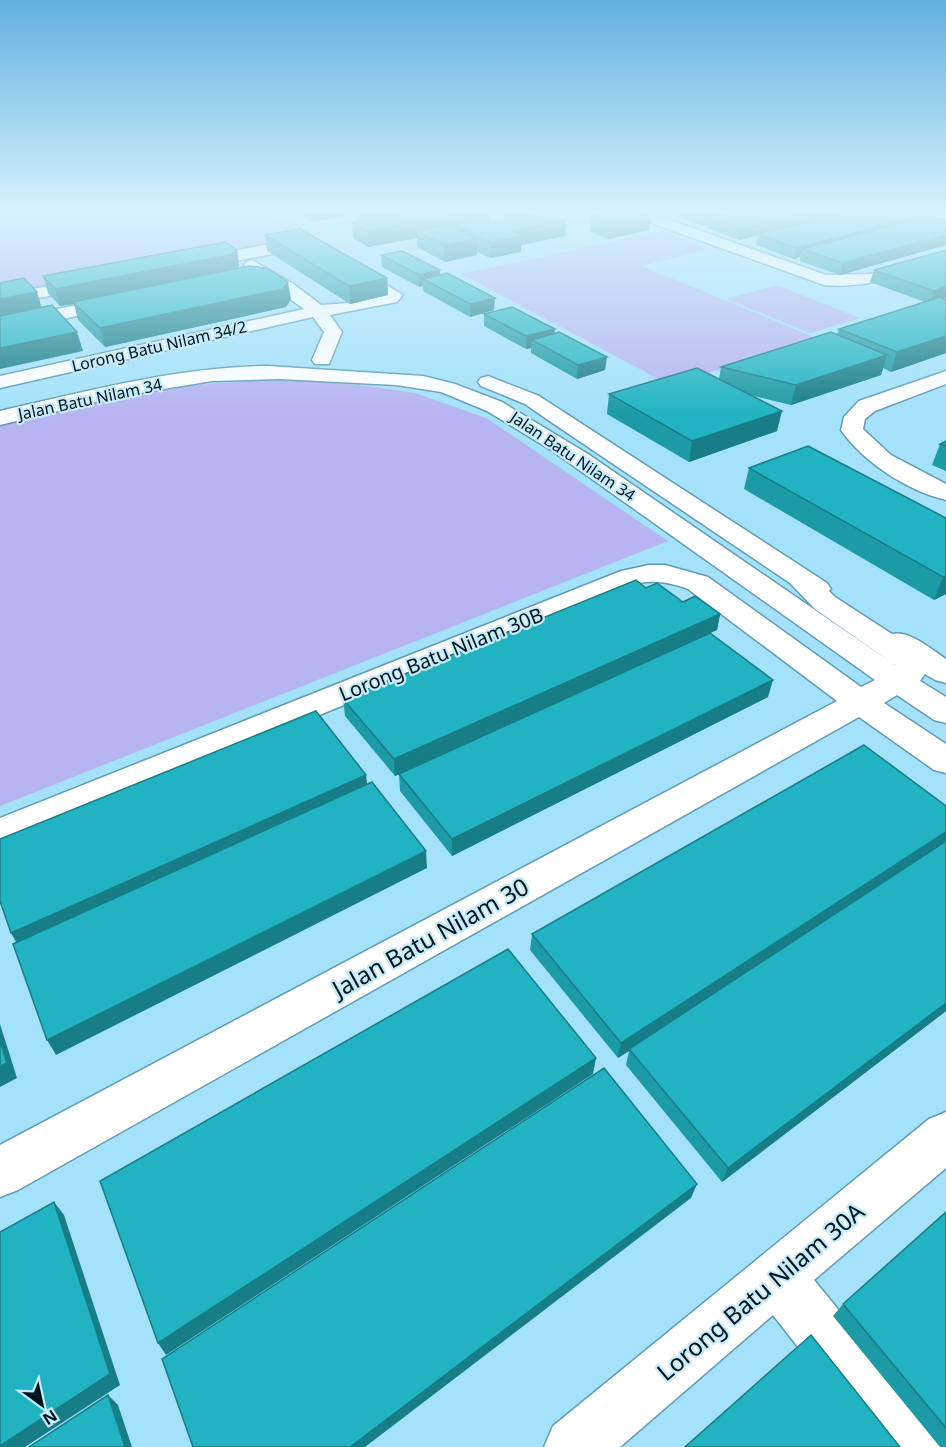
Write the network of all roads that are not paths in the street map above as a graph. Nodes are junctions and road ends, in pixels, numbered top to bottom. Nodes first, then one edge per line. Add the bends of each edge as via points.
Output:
1 (104, 281) edge
2 (274, 281) edge
3 (370, 281) edge
4 (830, 281) edge
5 (847, 281) edge
6 (37, 293) junction
7 (137, 298) edge
8 (0, 300) edge
9 (318, 311) junction
10 (56, 315) junction
11 (0, 326) edge
12 (70, 330) edge
13 (84, 345) dead end
14 (98, 360) junction
15 (322, 360) junction
16 (246, 372) junction
17 (946, 377) edge
18 (367, 378) junction
19 (0, 382) edge
20 (0, 400) edge
21 (0, 418) edge
22 (946, 494) edge
23 (800, 578) junction
24 (946, 673) edge
25 (896, 681) junction
26 (946, 693) edge
27 (860, 702) junction
28 (946, 712) edge
29 (946, 761) edge
30 (0, 833) edge
31 (946, 1136) edge
32 (0, 1172) edge
33 (777, 1276) junction
34 (574, 1447) edge
35 (913, 1447) edge

1 - 6 street
2 - 9 street
3 - 9 street, Lorong Batu Nilam 34/2 via 394,295 348,308
4 - 5 street
6 - 8 street
6 - 10 street
7 - 10 street
9 - 14 street, Lorong Batu Nilam 34/2
9 - 15 street via 333,332
10 - 11 street
10 - 12 street
13 - 14 street
14 - 19 street, Lorong Batu Nilam 34/2
15 - 16 street
15 - 18 street
15 - 20 street, Jalan Batu Nilam 34 via 172,365
15 - 23 street, Jalan Batu Nilam 34 via 451,374 498,385 532,400
16 - 18 street, Jalan Batu Nilam 34
16 - 21 street, Jalan Batu Nilam 34 via 153,384
17 - 22 street via 867,406 855,417 852,430 864,447 884,463
18 - 25 street, Jalan Batu Nilam 34 via 447,388 501,409 531,426
23 - 24 street, Jalan Batu Nilam 34
23 - 25 street via 825,603 903,656 912,666 909,675
25 - 26 street
25 - 27 street, Jalan Batu Nilam 30
25 - 28 street, Jalan Batu Nilam 34
27 - 29 street
27 - 30 street, Lorong Batu Nilam 30B via 698,583 653,571
27 - 32 street, Jalan Batu Nilam 30
31 - 33 street, Lorong Batu Nilam 30A
33 - 34 street, Lorong Batu Nilam 30A
33 - 35 street

